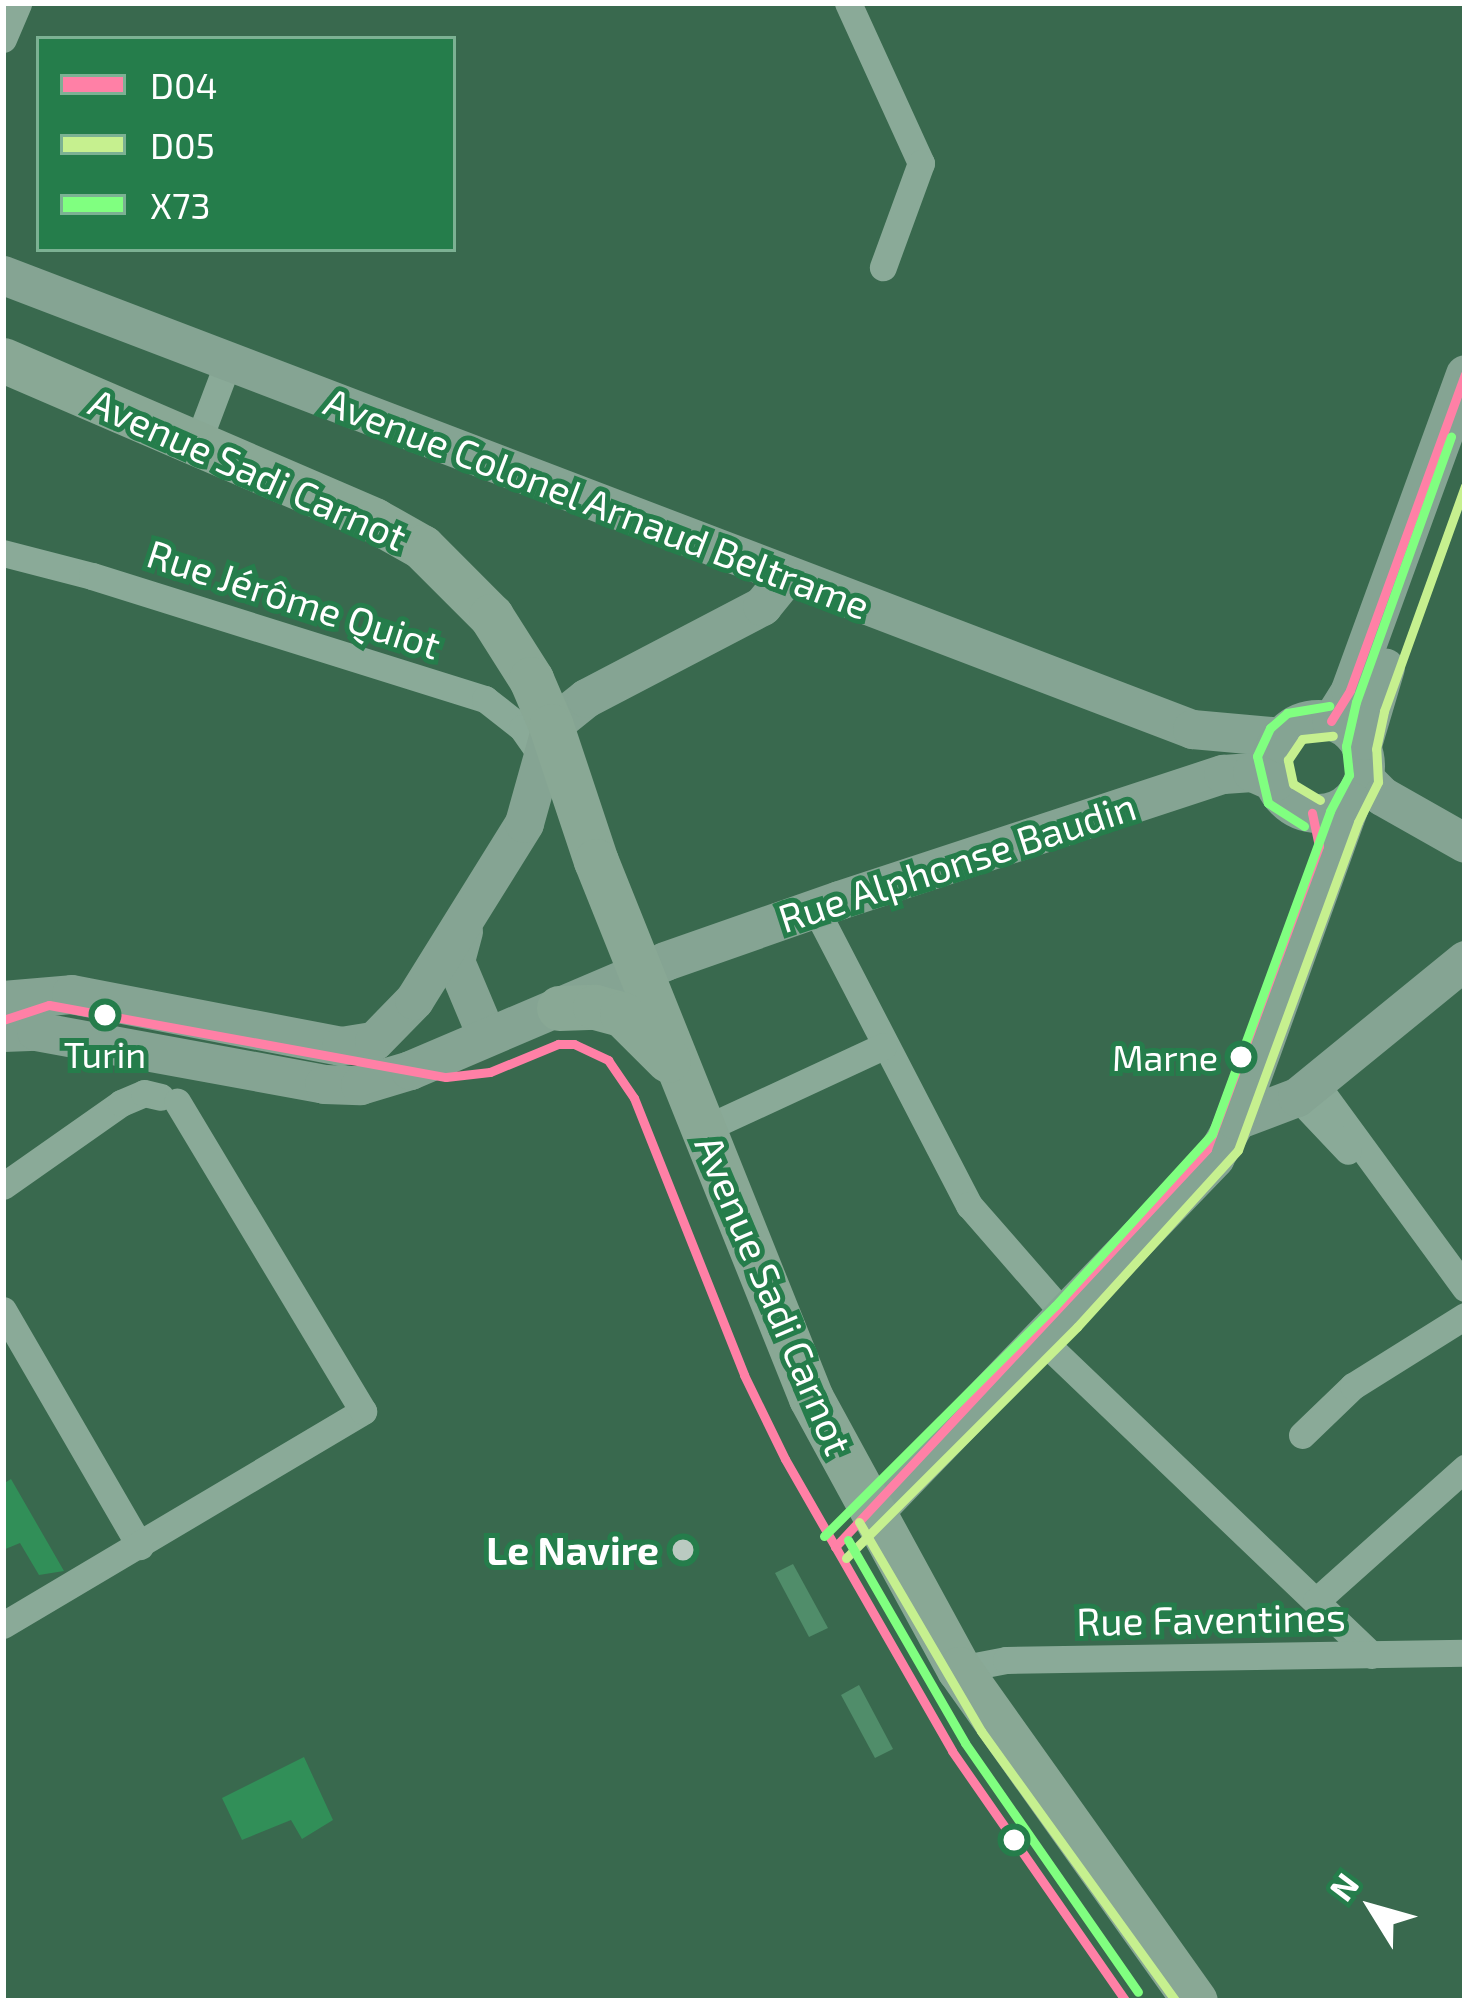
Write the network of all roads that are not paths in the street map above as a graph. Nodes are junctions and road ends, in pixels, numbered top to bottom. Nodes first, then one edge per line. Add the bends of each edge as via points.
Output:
1 (18, 3) edge
2 (848, 3) edge
3 (3, 39) edge
4 (883, 267) dead end
5 (3, 275) edge
6 (3, 360) edge
7 (228, 362) junction
8 (1465, 374) edge
9 (196, 444) junction
10 (1449, 451) edge
11 (3, 553) edge
12 (787, 575) junction
13 (1331, 721) junction
14 (1192, 729) junction
15 (1282, 737) junction
16 (546, 740) junction
17 (1223, 774) junction
18 (1274, 782) junction
19 (1363, 783) junction
20 (524, 823) junction
21 (1465, 843) edge
22 (596, 861) junction
23 (815, 908) junction
24 (467, 920) junction
25 (1465, 960) edge
26 (641, 971) junction
27 (3, 1000) edge
28 (559, 1008) junction
29 (3, 1032) edge
30 (487, 1037) junction
31 (884, 1046) junction
32 (684, 1082) junction
33 (1306, 1090) junction
34 (1236, 1120) junction
35 (702, 1130) junction
36 (3, 1186) edge
37 (1465, 1288) edge
38 (3, 1310) edge
39 (1465, 1316) edge
40 (1054, 1328) junction
41 (1302, 1435) dead end
42 (1465, 1468) edge
43 (870, 1510) junction
44 (140, 1546) junction
45 (1316, 1601) junction
46 (3, 1625) edge
47 (1465, 1653) edge
48 (1372, 1655) junction
49 (959, 1669) junction
50 (1195, 2001) edge

1 - 3 street
2 - 4 street via 921,163
5 - 7 main road, Avenue Colonel Arnaud Beltrame
6 - 9 main road, Avenue Sadi Carnot
7 - 9 street
7 - 12 main road, Avenue Colonel Arnaud Beltrame
8 - 10 main road
9 - 16 main road, Avenue Sadi Carnot via 422,548 491,616 531,679
10 - 13 main road
10 - 19 main road via 1370,706
11 - 16 street, Rue Jérôme Quiot via 484,700
12 - 14 main road, Avenue Colonel Arnaud Beltrame
12 - 16 main road via 762,606 586,698
13 - 15 main road via 1304,722
13 - 19 main road via 1349,731
14 - 15 main road, Avenue Colonel Arnaud Beltrame
14 - 17 main road
15 - 18 main road via 1272,758
16 - 20 main road
16 - 22 main road, Avenue Sadi Carnot
17 - 18 main road, Rue Alphonse Baudin via 1252,772
17 - 23 main road, Rue Alphonse Baudin
18 - 19 main road via 1289,803 1312,813 1333,811
19 - 21 main road
19 - 34 main road
20 - 22 main road, Avenue Sadi Carnot via 561,820
20 - 24 main road
22 - 26 main road, Avenue Sadi Carnot
23 - 26 main road, Rue Alphonse Baudin
23 - 31 street
24 - 27 main road via 404,1011 364,1046 71,994
24 - 30 main road via 455,961
25 - 33 main road
26 - 28 main road, Rue Alphonse Baudin
26 - 32 main road, Avenue Sadi Carnot
28 - 30 main road, Rue Alphonse Baudin
28 - 32 main road, Avenue Sadi Carnot via 622,1014
29 - 30 main road, Rue Alphonse Baudin via 36,1031 341,1086 410,1070
31 - 35 street
31 - 40 street via 970,1205
32 - 35 main road, Avenue Sadi Carnot
33 - 34 main road
33 - 37 street
34 - 40 main road via 1205,1169
35 - 43 main road, Avenue Sadi Carnot via 781,1330
36 - 44 street via 122,1103 144,1094 169,1100 363,1411
38 - 44 street
39 - 41 street via 1353,1386
40 - 43 main road
40 - 45 street
42 - 45 street
43 - 49 main road, Avenue Sadi Carnot
44 - 46 street
45 - 48 street
47 - 48 street, Rue Faventines
48 - 49 street, Rue Faventines via 1006,1660
49 - 50 main road, Avenue Sadi Carnot

